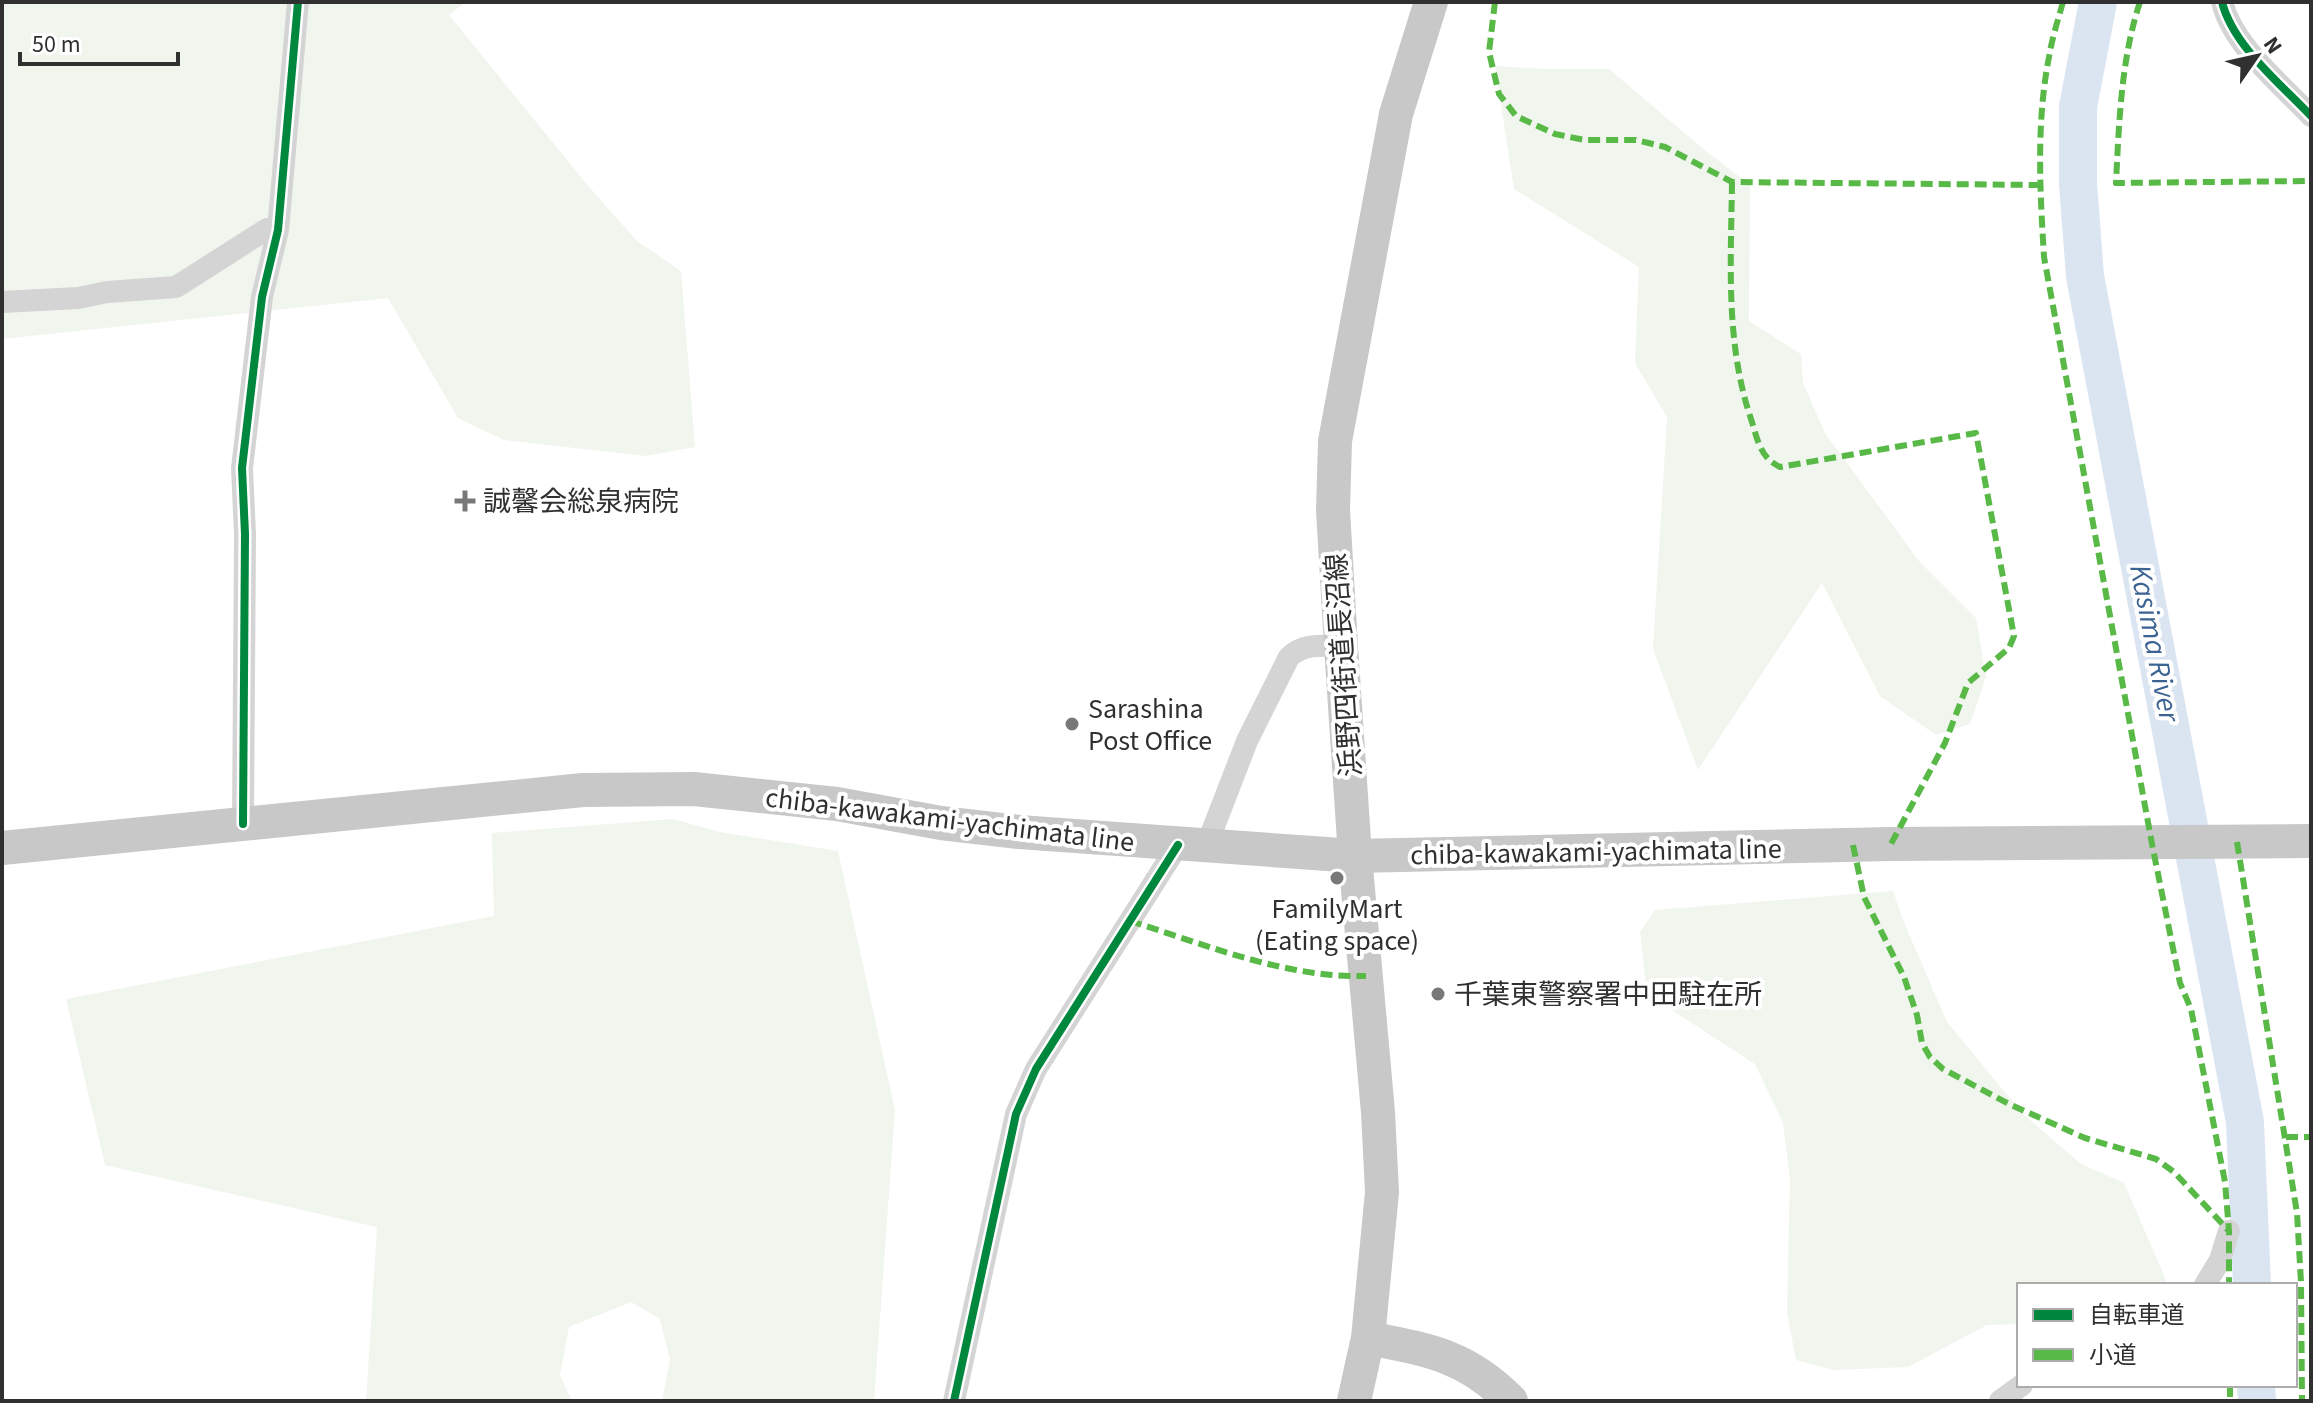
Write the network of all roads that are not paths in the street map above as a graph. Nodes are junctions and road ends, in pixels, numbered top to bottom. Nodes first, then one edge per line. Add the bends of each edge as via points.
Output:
1 (298, 2) edge
2 (1431, 2) edge
3 (2222, 2) edge
4 (2311, 116) edge
5 (278, 230) junction
6 (2, 302) edge
7 (1341, 646) junction
8 (243, 824) junction
9 (2311, 841) edge
10 (1192, 846) junction
11 (2, 848) edge
12 (1355, 856) junction
13 (2229, 1231) dead end
14 (2206, 1283) edge
15 (1368, 1338) junction
16 (2019, 1387) edge
17 (954, 1401) edge
18 (1354, 1401) edge
19 (1511, 1401) edge
20 (2000, 1401) edge

1 - 5 street
2 - 7 main road, 浜野四街道長沼線 via 1396,114 1335,441 1333,510
3 - 4 street via 2244,45
5 - 6 street via 267,229 176,287
5 - 8 street via 262,297 242,468
7 - 10 street via 1308,646 1289,657
7 - 12 main road, 浜野四街道長沼線
8 - 10 main road, chiba-kawakami-yachimata line via 583,790 694,789 1019,832
8 - 11 main road, chiba-kawakami-yachimata line
9 - 12 main road, chiba-kawakami-yachimata line
10 - 12 main road, chiba-kawakami-yachimata line
10 - 17 street via 1036,1069 1016,1114
12 - 15 main road, 浜野四街道長沼線 via 1382,1192
13 - 14 street
15 - 18 main road, 浜野四街道長沼線
15 - 19 main road via 1439,1353 1475,1370
16 - 20 street

